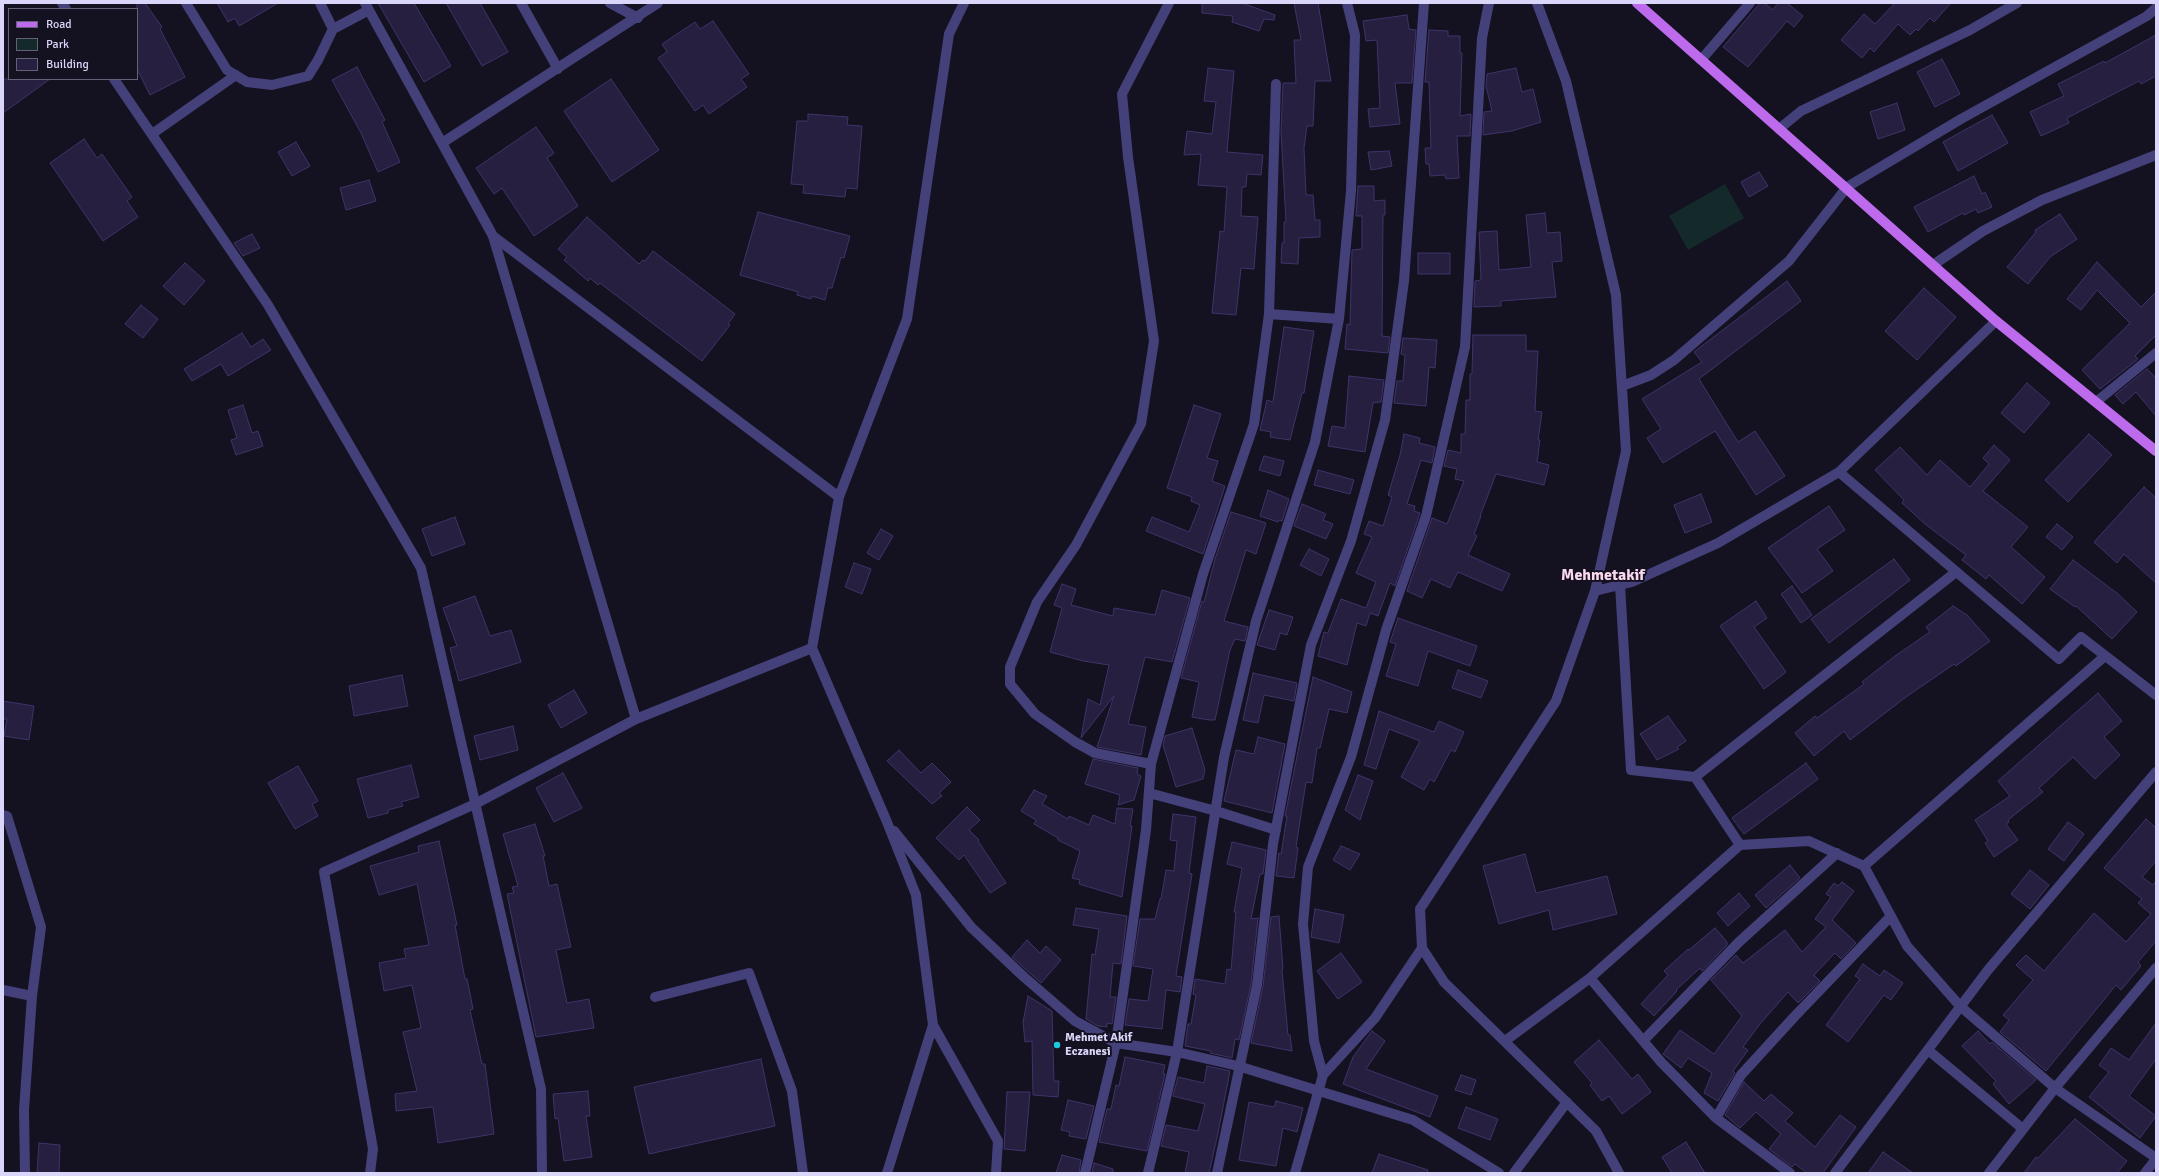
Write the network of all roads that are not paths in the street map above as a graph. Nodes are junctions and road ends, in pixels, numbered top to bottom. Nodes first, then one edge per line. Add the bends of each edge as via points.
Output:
1 (186, 3) edge
2 (320, 3) edge
3 (521, 3) edge
4 (610, 3) edge
5 (658, 3) edge
6 (964, 3) edge
7 (1169, 3) edge
8 (1347, 3) edge
9 (1424, 3) edge
10 (1489, 3) edge
11 (1537, 3) edge
12 (1637, 3) edge
13 (1750, 3) edge
14 (2017, 3) edge
15 (367, 7) edge
16 (2156, 8) edge
17 (638, 18) junction
18 (333, 29) junction
19 (1701, 60) junction
20 (558, 69) junction
21 (236, 75) junction
22 (115, 80) edge
23 (1276, 84) dead end
24 (1779, 129) junction
25 (152, 134) junction
26 (442, 143) junction
27 (2156, 155) edge
28 (1847, 187) junction
29 (493, 236) junction
30 (1933, 265) junction
31 (1269, 314) junction
32 (1339, 318) junction
33 (1996, 321) junction
34 (2156, 353) edge
35 (1622, 386) junction
36 (2096, 402) junction
37 (2156, 451) edge
38 (1839, 472) junction
39 (839, 497) junction
40 (1956, 572) junction
41 (1620, 585) junction
42 (1595, 591) junction
43 (812, 648) junction
44 (2105, 656) junction
45 (2156, 695) edge
46 (636, 719) junction
47 (1151, 764) junction
48 (2156, 772) edge
49 (1695, 777) junction
50 (1149, 793) junction
51 (475, 804) junction
52 (1216, 811) junction
53 (3, 815) edge
54 (887, 822) junction
55 (1276, 830) junction
56 (1740, 845) junction
57 (1837, 853) junction
58 (1864, 866) junction
59 (1891, 916) junction
60 (1422, 948) junction
61 (2156, 968) edge
62 (1590, 978) junction
63 (3, 990) edge
64 (32, 996) junction
65 (655, 996) dead end
66 (1960, 1006) junction
67 (933, 1025) junction
68 (1643, 1040) junction
69 (1505, 1041) junction
70 (1116, 1044) junction
71 (1928, 1050) junction
72 (1177, 1052) junction
73 (1238, 1066) junction
74 (1323, 1075) junction
75 (2055, 1088) junction
76 (1319, 1092) junction
77 (1567, 1102) junction
78 (1716, 1118) junction
79 (2022, 1130) junction
80 (2156, 1159) edge
81 (1486, 1170) edge
82 (25, 1173) edge
83 (370, 1173) edge
84 (542, 1173) edge
85 (803, 1173) edge
86 (887, 1173) edge
87 (996, 1173) edge
88 (1085, 1173) edge
89 (1148, 1173) edge
90 (1217, 1173) edge
91 (1295, 1173) edge
92 (1499, 1173) edge
93 (1514, 1173) edge
94 (1619, 1173) edge
95 (1790, 1173) edge
96 (1835, 1173) edge
97 (1989, 1173) edge
98 (2145, 1173) edge

1 - 21 street via 227,70
2 - 18 street
3 - 20 street
4 - 17 street
5 - 17 street
6 - 39 street via 949,34 907,319
7 - 47 street via 1122,94 1128,157 1154,341 1141,424 1076,545 1037,602 1010,667 1010,684 1035,714 1075,742 1095,753
8 - 32 street via 1355,35 1351,191
9 - 55 street via 1404,281 1385,420 1351,541 1311,645
10 - 74 street via 1482,38 1466,347 1426,516 1386,630 1351,757 1308,867 1303,924 1314,1041
11 - 35 street via 1566,81 1616,295
12 - 19 main road
13 - 19 street
14 - 24 street via 1970,30 1807,108
15 - 18 street
15 - 26 street
16 - 28 street via 2147,16 1961,118
17 - 20 street
18 - 21 street via 308,76 272,85 247,82
19 - 24 main road
20 - 26 street
21 - 25 street
22 - 25 street
23 - 31 street
24 - 28 main road
25 - 51 street via 268,305 421,568
26 - 29 street
27 - 30 street via 2042,200 1983,231
28 - 30 main road
28 - 35 street via 1789,261 1674,360 1651,375
29 - 39 street
29 - 46 street
30 - 33 main road
31 - 32 street
31 - 47 street via 1254,424 1203,574
32 - 52 street via 1315,442 1256,621 1224,757
33 - 36 main road
33 - 38 street
34 - 36 street
35 - 42 street via 1626,451
36 - 37 main road
38 - 40 street
38 - 41 street via 1718,543
39 - 43 street
40 - 44 street via 2059,659 2081,637
40 - 49 street
41 - 42 street
41 - 49 street via 1630,770
42 - 60 street via 1556,701 1420,909
43 - 46 street
43 - 54 street
44 - 45 street
44 - 58 street
46 - 51 street
47 - 50 street
48 - 66 street
49 - 56 street
50 - 52 street
50 - 70 street
51 - 83 street via 324,872 373,1149
51 - 84 street via 541,1089
52 - 55 street
52 - 72 street
53 - 64 street via 8,816 41,927
54 - 67 street via 916,895
54 - 70 street via 971,927 1075,1021
55 - 73 street via 1257,985
56 - 57 street via 1809,841
56 - 62 street
57 - 58 street
57 - 68 street via 1739,942
58 - 59 street
59 - 66 street via 1907,946
59 - 78 street via 1742,1075
60 - 69 street via 1444,982
60 - 74 street via 1375,1018
61 - 75 street
62 - 68 street
62 - 69 street
63 - 64 street
64 - 82 street via 24,1110
65 - 85 street via 749,973 792,1090
66 - 71 street
66 - 75 street
67 - 86 street
67 - 87 street via 998,1141
68 - 78 street
69 - 77 street
70 - 72 street
70 - 88 street
71 - 79 street
71 - 96 street
72 - 73 street
72 - 89 street
73 - 76 street
73 - 90 street
74 - 76 street
75 - 79 street
75 - 80 street
76 - 81 street via 1413,1120
76 - 91 street
77 - 93 street
77 - 94 street via 1596,1131
78 - 95 street
79 - 97 street
80 - 98 street
81 - 92 street

